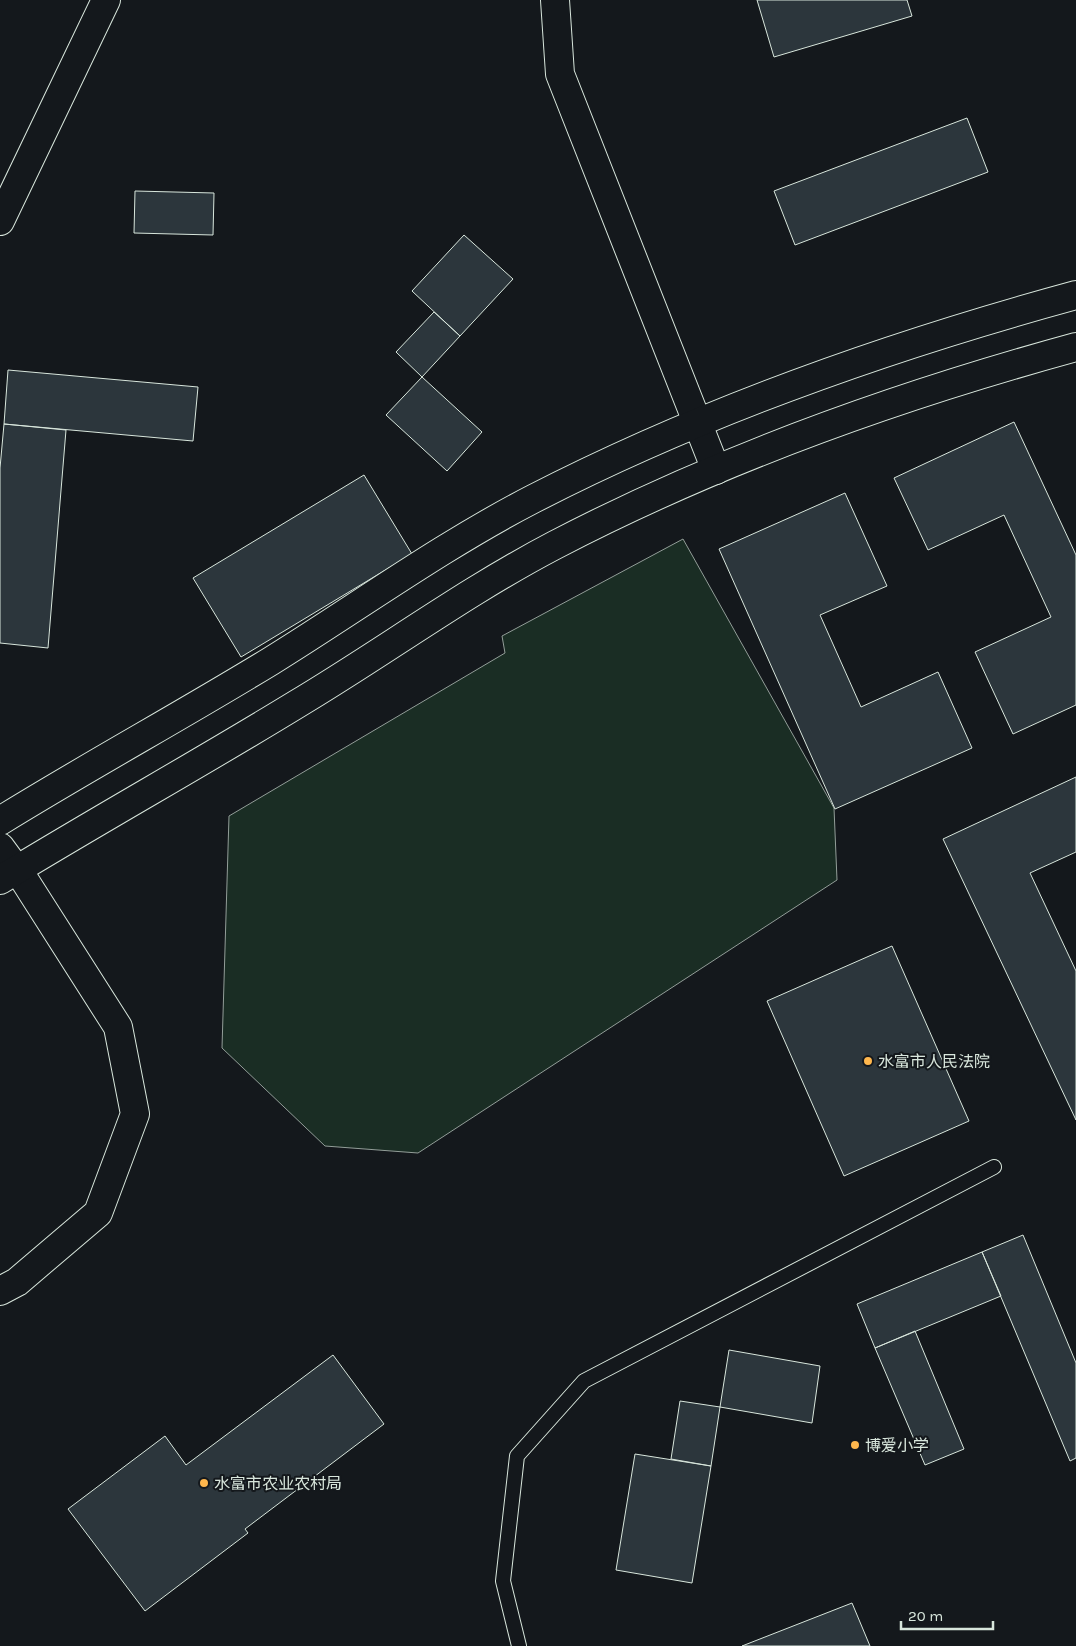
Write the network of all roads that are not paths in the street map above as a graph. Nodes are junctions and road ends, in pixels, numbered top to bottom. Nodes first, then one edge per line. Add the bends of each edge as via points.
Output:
1 (106, 0) edge
2 (555, 0) edge
3 (0, 221) edge
4 (1076, 295) edge
5 (1076, 348) edge
6 (697, 424) junction
7 (716, 470) junction
8 (0, 821) edge
9 (0, 847) edge
10 (8, 875) edge
11 (994, 1167) dead end
12 (0, 1291) edge
13 (519, 1646) edge

1 - 3 main road
2 - 6 main road via 560,74
4 - 6 main road via 965,326 875,356
5 - 7 main road via 910,398
6 - 7 main road
6 - 8 main road via 592,470 493,520 269,662
7 - 10 main road via 599,523 495,578 296,705
9 - 10 main road
10 - 12 main road via 118,1027 135,1114 98,1213 17,1282
11 - 13 lane via 584,1381 517,1456 503,1581

